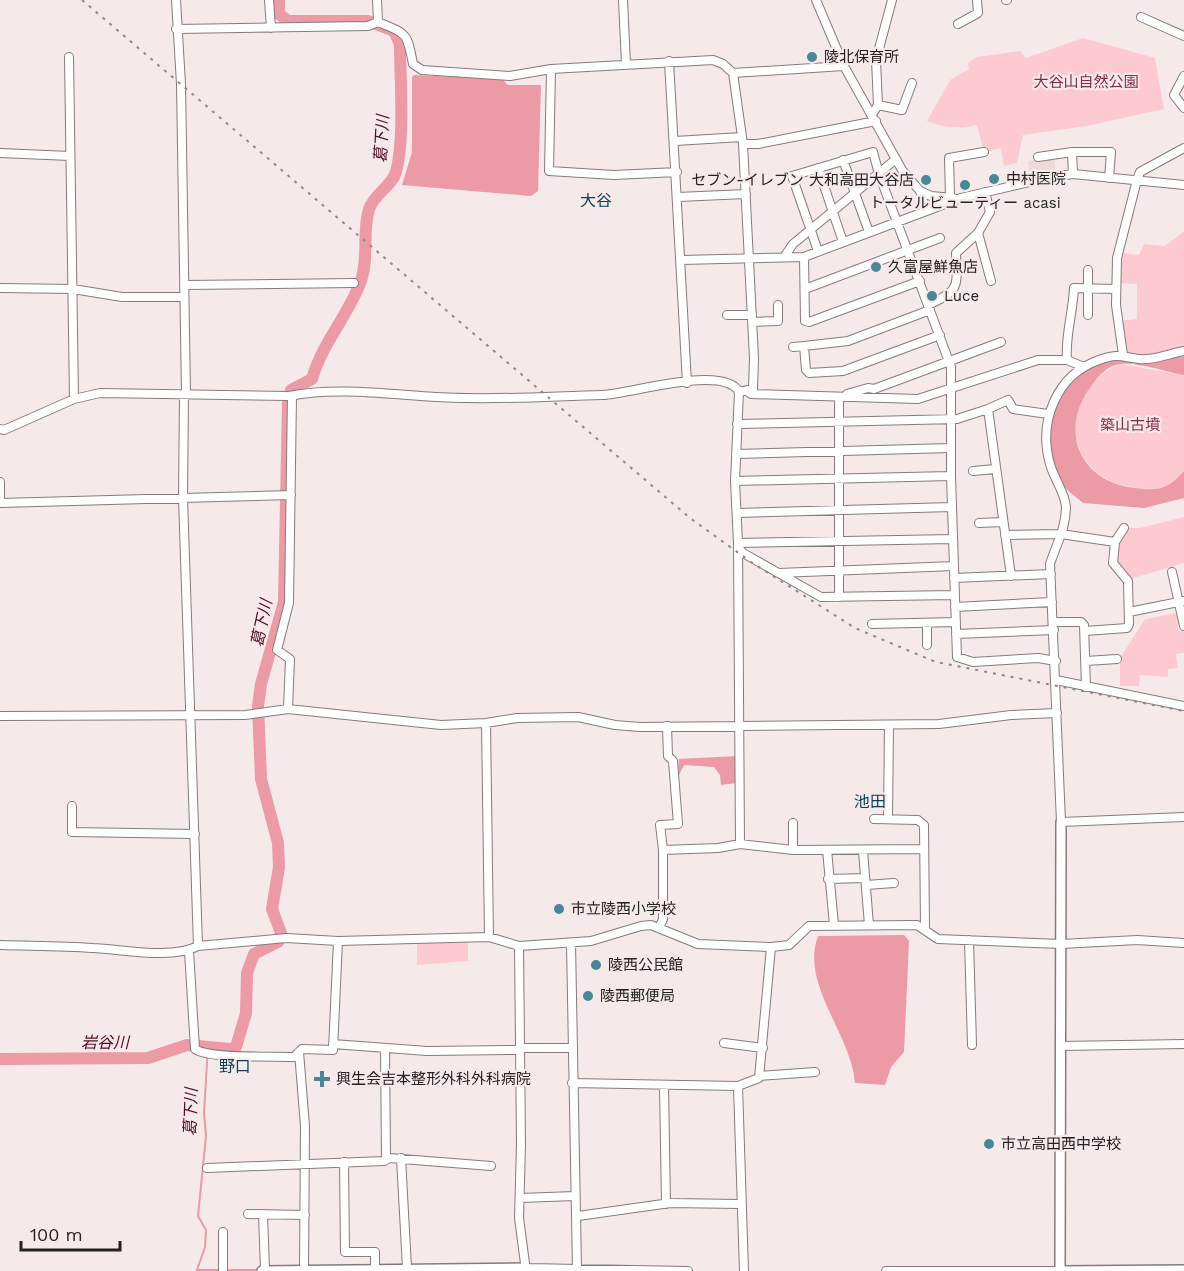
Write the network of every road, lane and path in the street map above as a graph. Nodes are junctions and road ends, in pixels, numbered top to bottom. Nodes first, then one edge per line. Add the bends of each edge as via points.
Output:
1 (176, 0) edge
2 (269, 0) edge
3 (377, 0) edge
4 (623, 0) edge
5 (816, 0) edge
6 (892, 0) edge
7 (977, 0) edge
8 (1141, 17) dead end
9 (378, 22) junction
10 (958, 24) dead end
11 (271, 28) junction
12 (176, 29) junction
13 (1184, 36) edge
14 (69, 57) dead end
15 (669, 61) junction
16 (626, 64) junction
17 (844, 66) junction
18 (551, 69) junction
19 (734, 73) junction
20 (1184, 76) edge
21 (912, 83) dead end
22 (878, 105) junction
23 (1184, 108) edge
24 (874, 117) junction
25 (675, 141) junction
26 (742, 141) junction
27 (1184, 148) edge
28 (984, 152) dead end
29 (1072, 152) junction
30 (0, 153) edge
31 (70, 156) junction
32 (1038, 157) dead end
33 (896, 159) junction
34 (843, 160) junction
35 (818, 168) junction
36 (677, 172) junction
37 (879, 174) junction
38 (1073, 174) junction
39 (1109, 178) junction
40 (1137, 180) junction
41 (1184, 185) edge
42 (920, 191) junction
43 (856, 192) junction
44 (985, 192) junction
45 (746, 194) junction
46 (678, 197) junction
47 (950, 197) junction
48 (961, 198) junction
49 (833, 210) junction
50 (926, 212) junction
51 (898, 222) junction
52 (811, 229) junction
53 (869, 232) junction
54 (978, 233) junction
55 (940, 238) dead end
56 (843, 242) junction
57 (908, 250) junction
58 (818, 251) junction
59 (784, 257) junction
60 (804, 257) junction
61 (749, 258) junction
62 (681, 260) junction
63 (1088, 270) dead end
64 (920, 281) junction
65 (991, 281) dead end
66 (354, 283) dead end
67 (184, 285) junction
68 (0, 288) edge
69 (73, 289) junction
70 (805, 289) junction
71 (1089, 289) junction
72 (1116, 289) junction
73 (184, 297) junction
74 (778, 305) dead end
75 (929, 308) junction
76 (727, 315) dead end
77 (1088, 315) dead end
78 (752, 318) junction
79 (940, 335) junction
80 (1001, 342) dead end
81 (804, 346) junction
82 (793, 347) dead end
83 (1184, 351) edge
84 (1123, 354) junction
85 (1068, 360) junction
86 (949, 361) junction
87 (1084, 367) junction
88 (687, 383) junction
89 (743, 391) junction
90 (950, 391) junction
91 (185, 394) junction
92 (292, 396) junction
93 (842, 398) junction
94 (74, 399) junction
95 (988, 410) junction
96 (1048, 414) junction
97 (950, 420) junction
98 (839, 422) junction
99 (737, 424) junction
100 (0, 430) edge
101 (950, 448) junction
102 (838, 451) junction
103 (736, 454) junction
104 (996, 469) junction
105 (973, 471) dead end
106 (951, 476) junction
107 (838, 478) junction
108 (735, 481) junction
109 (0, 482) edge
110 (291, 495) junction
111 (183, 498) junction
112 (0, 503) edge
113 (952, 507) junction
114 (840, 510) junction
115 (737, 513) junction
116 (1003, 522) junction
117 (979, 523) dead end
118 (1124, 528) dead end
119 (1061, 534) junction
120 (1005, 535) junction
121 (954, 539) junction
122 (840, 542) junction
123 (1116, 542) junction
124 (738, 545) junction
125 (954, 566) junction
126 (840, 570) junction
127 (1172, 572) dead end
128 (779, 573) junction
129 (1051, 574) junction
130 (1011, 576) junction
131 (954, 578) junction
132 (955, 595) junction
133 (839, 597) junction
134 (1181, 601) edge
135 (1052, 602) junction
136 (955, 606) junction
137 (1129, 612) junction
138 (927, 622) junction
139 (955, 622) junction
140 (872, 624) dead end
141 (1054, 626) junction
142 (1184, 626) edge
143 (1085, 631) junction
144 (956, 634) junction
145 (927, 645) dead end
146 (1117, 659) dead end
147 (1056, 661) junction
148 (1086, 661) junction
149 (1056, 680) junction
150 (1086, 687) junction
151 (1184, 706) edge
152 (288, 709) junction
153 (1057, 713) junction
154 (0, 716) edge
155 (192, 716) junction
156 (486, 723) junction
157 (740, 725) junction
158 (889, 725) junction
159 (668, 726) junction
160 (72, 806) dead end
161 (1184, 817) edge
162 (874, 819) dead end
163 (888, 819) junction
164 (1061, 822) junction
165 (793, 823) dead end
166 (195, 834) junction
167 (740, 844) junction
168 (924, 849) junction
169 (663, 850) junction
170 (793, 850) junction
171 (827, 850) junction
172 (863, 851) junction
173 (828, 879) junction
174 (866, 881) junction
175 (894, 883) dead end
176 (834, 925) junction
177 (869, 925) junction
178 (659, 928) junction
179 (925, 928) junction
180 (489, 937) junction
181 (338, 940) junction
182 (969, 940) junction
183 (572, 943) junction
184 (1184, 943) edge
185 (1061, 944) junction
186 (0, 945) edge
187 (198, 946) junction
188 (519, 946) junction
189 (771, 947) junction
190 (189, 951) junction
191 (724, 1043) dead end
192 (333, 1044) junction
193 (1184, 1044) edge
194 (972, 1045) dead end
195 (1061, 1046) junction
196 (385, 1048) junction
197 (572, 1048) junction
198 (763, 1048) junction
199 (519, 1049) junction
200 (299, 1052) junction
201 (815, 1072) dead end
202 (760, 1076) junction
203 (572, 1083) junction
204 (664, 1085) junction
205 (738, 1086) junction
206 (401, 1158) junction
207 (386, 1160) junction
208 (305, 1162) junction
209 (344, 1162) junction
210 (490, 1166) dead end
211 (207, 1168) dead end
212 (575, 1196) junction
213 (520, 1198) junction
214 (666, 1203) junction
215 (740, 1204) junction
216 (248, 1214) dead end
217 (263, 1214) junction
218 (305, 1215) junction
219 (578, 1216) junction
220 (223, 1232) dead end
221 (406, 1268) junction
222 (375, 1269) junction
223 (526, 1269) edge
224 (577, 1269) junction
225 (264, 1270) edge
226 (304, 1270) edge
227 (363, 1270) edge
228 (1184, 1270) edge
229 (223, 1271) edge
230 (624, 1271) edge
231 (688, 1271) edge
232 (744, 1271) edge
233 (886, 1271) edge
234 (1060, 1271) edge

1 - 12 street
2 - 11 street
3 - 9 street
4 - 16 street
5 - 17 street
6 - 22 street via 876,60
7 - 10 street via 978,13
8 - 13 street
9 - 11 street via 368,26
9 - 18 street via 408,38 413,64 422,70 510,75
11 - 12 street
12 - 67 street via 181,84
14 - 31 street
15 - 16 street
15 - 19 street via 713,60
15 - 25 street
16 - 18 street
17 - 19 street
17 - 24 street
18 - 36 street via 549,171 614,175
19 - 26 street
20 - 23 street via 1174,95
21 - 22 street via 902,110
22 - 24 street
24 - 26 street via 768,142
24 - 33 street
25 - 26 street
25 - 36 street
26 - 45 street
27 - 40 street via 1140,172
28 - 47 street via 949,158
29 - 32 street
29 - 38 street
29 - 39 street via 1111,152
30 - 31 street
31 - 69 street
33 - 37 street
33 - 42 street
34 - 35 street
34 - 37 street via 873,152
34 - 43 street
35 - 49 street
35 - 52 street via 792,176
36 - 46 street
37 - 43 street
37 - 51 street
38 - 39 street
38 - 44 street
39 - 40 street
40 - 41 street
40 - 72 street via 1117,258
42 - 47 street
42 - 50 street
43 - 49 street
43 - 53 street
44 - 48 street
44 - 54 street via 990,212
45 - 46 street
45 - 61 street
46 - 62 street
47 - 48 street
48 - 50 street
49 - 52 street
49 - 56 street
50 - 51 street
51 - 53 street
51 - 57 street
52 - 58 street
52 - 59 street
53 - 56 street
54 - 65 street
54 - 75 street via 956,253 957,285 950,296
55 - 57 street
56 - 58 street
57 - 64 street
57 - 70 street
58 - 60 street
59 - 60 street
59 - 61 street
60 - 70 street
61 - 62 street
61 - 78 street
62 - 88 street
63 - 71 street
64 - 70 street via 809,322 805,321
64 - 75 street
66 - 67 street
67 - 73 street
68 - 69 street
69 - 73 street via 122,297
69 - 94 street
71 - 72 street
71 - 77 street
71 - 85 street via 1074,288
72 - 84 street
73 - 91 street
74 - 78 street via 778,321
75 - 79 street
75 - 81 street via 848,341
76 - 78 street
78 - 89 street via 754,385
79 - 81 street via 843,371 809,373
79 - 86 street
80 - 86 street
81 - 82 street
83 - 84 street via 1139,359
84 - 87 street
85 - 87 street
85 - 90 street via 1038,360
86 - 90 street
86 - 93 street
87 - 96 street via 1062,388
88 - 89 street via 720,381
88 - 92 street via 660,384 610,395 467,398 317,391
89 - 93 street
89 - 99 street
90 - 93 street via 918,399
90 - 97 street
91 - 92 street
91 - 94 street via 100,393
91 - 111 street
92 - 110 street
93 - 98 street
94 - 100 street
95 - 96 street via 1008,400 1013,409
95 - 97 street
95 - 104 street
96 - 119 street via 1049,462 1066,507
97 - 98 street
97 - 101 street
98 - 99 street
98 - 102 street
99 - 103 street
101 - 102 street
101 - 106 street
102 - 103 street
102 - 107 street
103 - 108 street
104 - 105 street
104 - 116 street
106 - 107 street
106 - 113 street
107 - 108 street
107 - 114 street
108 - 115 street
109 - 112 street
110 - 111 street
110 - 152 street via 289,603 277,650 290,659
111 - 112 street
111 - 155 street
113 - 114 street
113 - 121 street
114 - 115 street
114 - 122 street
115 - 124 street
116 - 117 street
116 - 120 street
118 - 123 street
119 - 120 street
119 - 123 street
119 - 129 street via 1050,564
120 - 130 street
121 - 122 street
121 - 125 street
122 - 124 street
122 - 126 street
123 - 137 street via 1113,563 1128,581
124 - 128 street via 743,553
124 - 157 street
125 - 126 street
125 - 131 street
126 - 128 street
126 - 133 street
127 - 134 street
128 - 133 street via 821,597
129 - 130 street
129 - 135 street
130 - 131 street
131 - 132 street
132 - 133 street
132 - 136 street
134 - 137 street
134 - 142 street
135 - 136 street
135 - 141 street
136 - 139 street
137 - 143 street via 1128,628
138 - 139 street
138 - 140 street
138 - 145 street
139 - 144 street
141 - 143 street via 1081,622
141 - 144 street
141 - 147 street
143 - 148 street
144 - 147 street via 957,657 973,662 1038,658
146 - 148 street
147 - 149 street
148 - 150 street
149 - 150 street
149 - 153 street
150 - 151 street
152 - 155 street
152 - 156 street via 441,725
153 - 158 street
153 - 164 street
154 - 155 street
155 - 166 street
156 - 159 street via 578,717 615,725
156 - 180 street
157 - 158 street
157 - 159 street
157 - 167 street
158 - 163 street
159 - 169 street via 668,756 673,761 678,824 660,825
160 - 166 street via 72,832
161 - 164 street
162 - 163 street
163 - 168 street via 918,820 924,825
164 - 185 street
165 - 170 street
166 - 187 street
167 - 169 street
167 - 170 street
168 - 172 street
168 - 179 street
169 - 178 street via 663,919
170 - 171 street
171 - 172 street
171 - 173 street
172 - 174 street
173 - 174 street
173 - 176 street
174 - 175 street
174 - 177 street
176 - 177 street
176 - 189 street via 809,926 789,945
177 - 179 street
178 - 183 street via 640,926
178 - 189 street via 698,944
179 - 182 street via 938,939
180 - 181 street
180 - 188 street
181 - 187 street via 286,938
181 - 192 street
182 - 185 street
182 - 194 street
183 - 188 street
183 - 197 street
184 - 185 street via 1137,940
185 - 195 street
186 - 190 street
187 - 190 street
188 - 199 street
189 - 198 street
190 - 200 street via 195,1049 200,1053 235,1056 294,1057
191 - 198 street
192 - 196 street
192 - 200 street via 333,1050
193 - 195 street
195 - 234 street
196 - 199 street
196 - 207 street
197 - 199 street
197 - 203 street
198 - 202 street
199 - 213 street
200 - 208 street
201 - 202 street
202 - 205 street
203 - 204 street
203 - 212 street
204 - 205 street
204 - 214 street
205 - 215 street
206 - 207 street
206 - 210 street
206 - 221 street
207 - 209 street
208 - 209 street
208 - 211 street
208 - 218 street
209 - 222 street via 345,1252 375,1252
212 - 213 street
212 - 219 street
213 - 223 street via 521,1246
214 - 215 street
214 - 219 street
215 - 232 street
216 - 217 street
217 - 218 street
217 - 225 street
218 - 226 street
219 - 224 street
220 - 229 street
221 - 222 street
221 - 223 street
222 - 227 street
223 - 224 street
224 - 230 street
225 - 226 street
226 - 227 street
228 - 234 street
230 - 231 street
233 - 234 street

